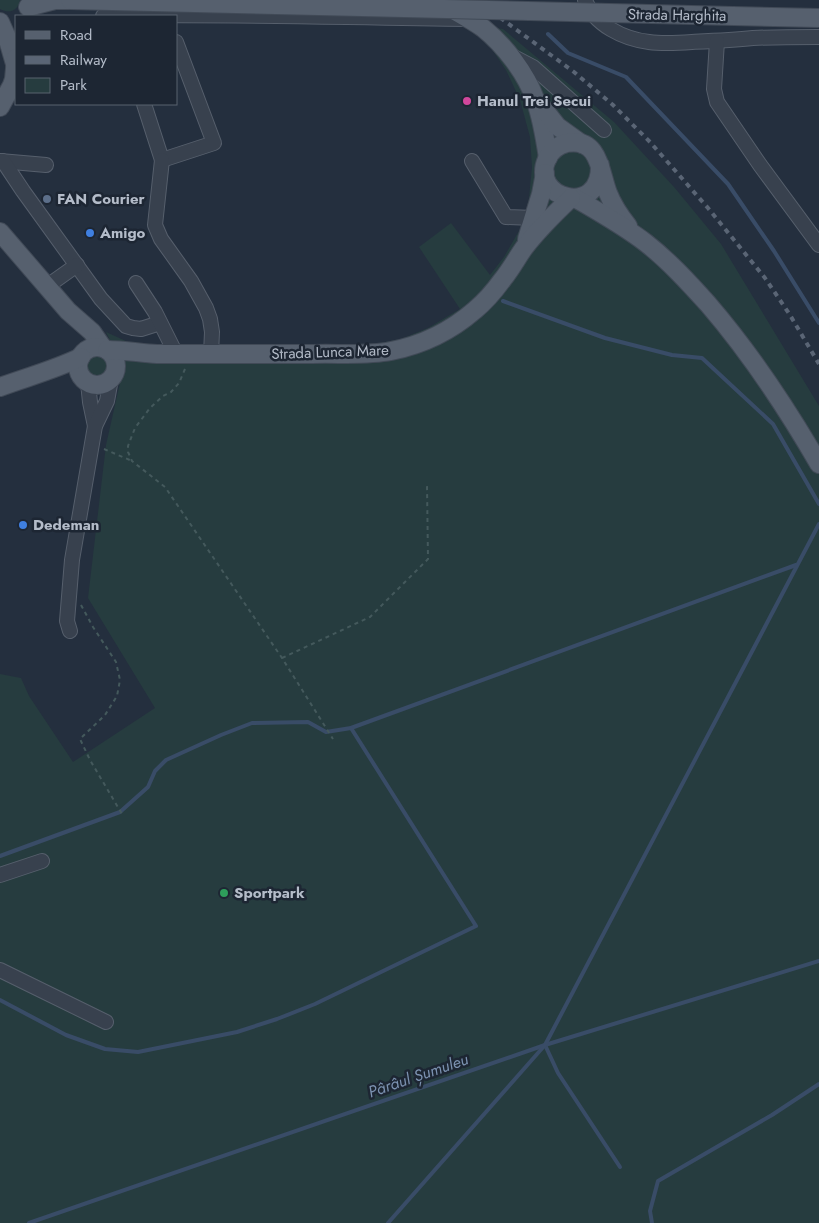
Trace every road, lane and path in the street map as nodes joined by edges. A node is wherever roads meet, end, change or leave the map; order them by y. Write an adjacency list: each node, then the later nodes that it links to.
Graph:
1 (55, 0): 2 (main road, Strada Harghita); 5 (main road, Strada Harghita)
2 (70, 0): 8 (main road, Strada Harghita, bridge)
3 (438, 0): 9 (main road)
4 (585, 0): 12 (street, Strada Harghita)
5 (23, 11)
6 (178, 16): 9 (street)
7 (15, 17): 10 (main road, Strada Harghita)
8 (819, 18)
9 (470, 19): 14 (main road)
10 (0, 21): 15 (main road)
11 (819, 38): 12 (street, Strada Harghita)
12 (717, 41): 32 (street)
13 (178, 47): 22 (street)
14 (509, 55): 17 (main road); 20 (street)
15 (15, 58)
16 (15, 70): 19 (main road)
17 (534, 97): 21 (main road); 26 (main road)
18 (144, 105): 22 (street)
19 (0, 107)
20 (604, 130)
21 (582, 144): 26 (main road); 27 (main road)
22 (162, 160): 42 (street)
23 (1, 161): 25 (street); 34 (street)
24 (472, 161): 29 (street)
25 (46, 165)
26 (546, 165): 28 (main road); 29 (main road, Strada Lunca Mare)
27 (600, 165): 28 (main road); 31 (main road)
28 (573, 198): 31 (main road); 33 (main road, Strada Lunca Mare)
29 (534, 218): 33 (main road, Strada Lunca Mare)
30 (0, 232): 36 (main road)
31 (633, 233): 51 (main road)
32 (819, 245)
33 (523, 249): 42 (main road, Strada Lunca Mare)
34 (77, 265): 36 (street); 38 (street)
35 (136, 283): 38 (street)
36 (46, 287): 37 (main road)
37 (68, 311): 39 (main road); 43 (main road)
38 (160, 323): 41 (street)
39 (105, 349): 40 (main road, Strada Lunca Mare); 43 (main road); 45 (main road)
40 (157, 354): 41 (main road, Strada Lunca Mare); 45 (main road, Strada Lunca Mare)
41 (182, 354): 42 (main road, Strada Lunca Mare); 50 (path)
42 (211, 354)
43 (82, 356): 44 (main road); 46 (main road)
44 (39, 375): 46 (main road); 47 (main road)
45 (113, 376): 46 (main road); 48 (street)
46 (85, 381): 48 (street)
47 (0, 386)
48 (95, 426): 49 (street)
49 (92, 444): 50 (path); 53 (street)
50 (132, 461): 55 (path)
51 (819, 464)
52 (427, 486): 55 (path)
53 (70, 585): 54 (street); 57 (path)
54 (70, 630)
55 (282, 658): 56 (path)
56 (332, 738)
57 (122, 813)
58 (42, 861): 59 (street)
59 (0, 875)
60 (0, 970): 61 (street)
61 (106, 1022)

